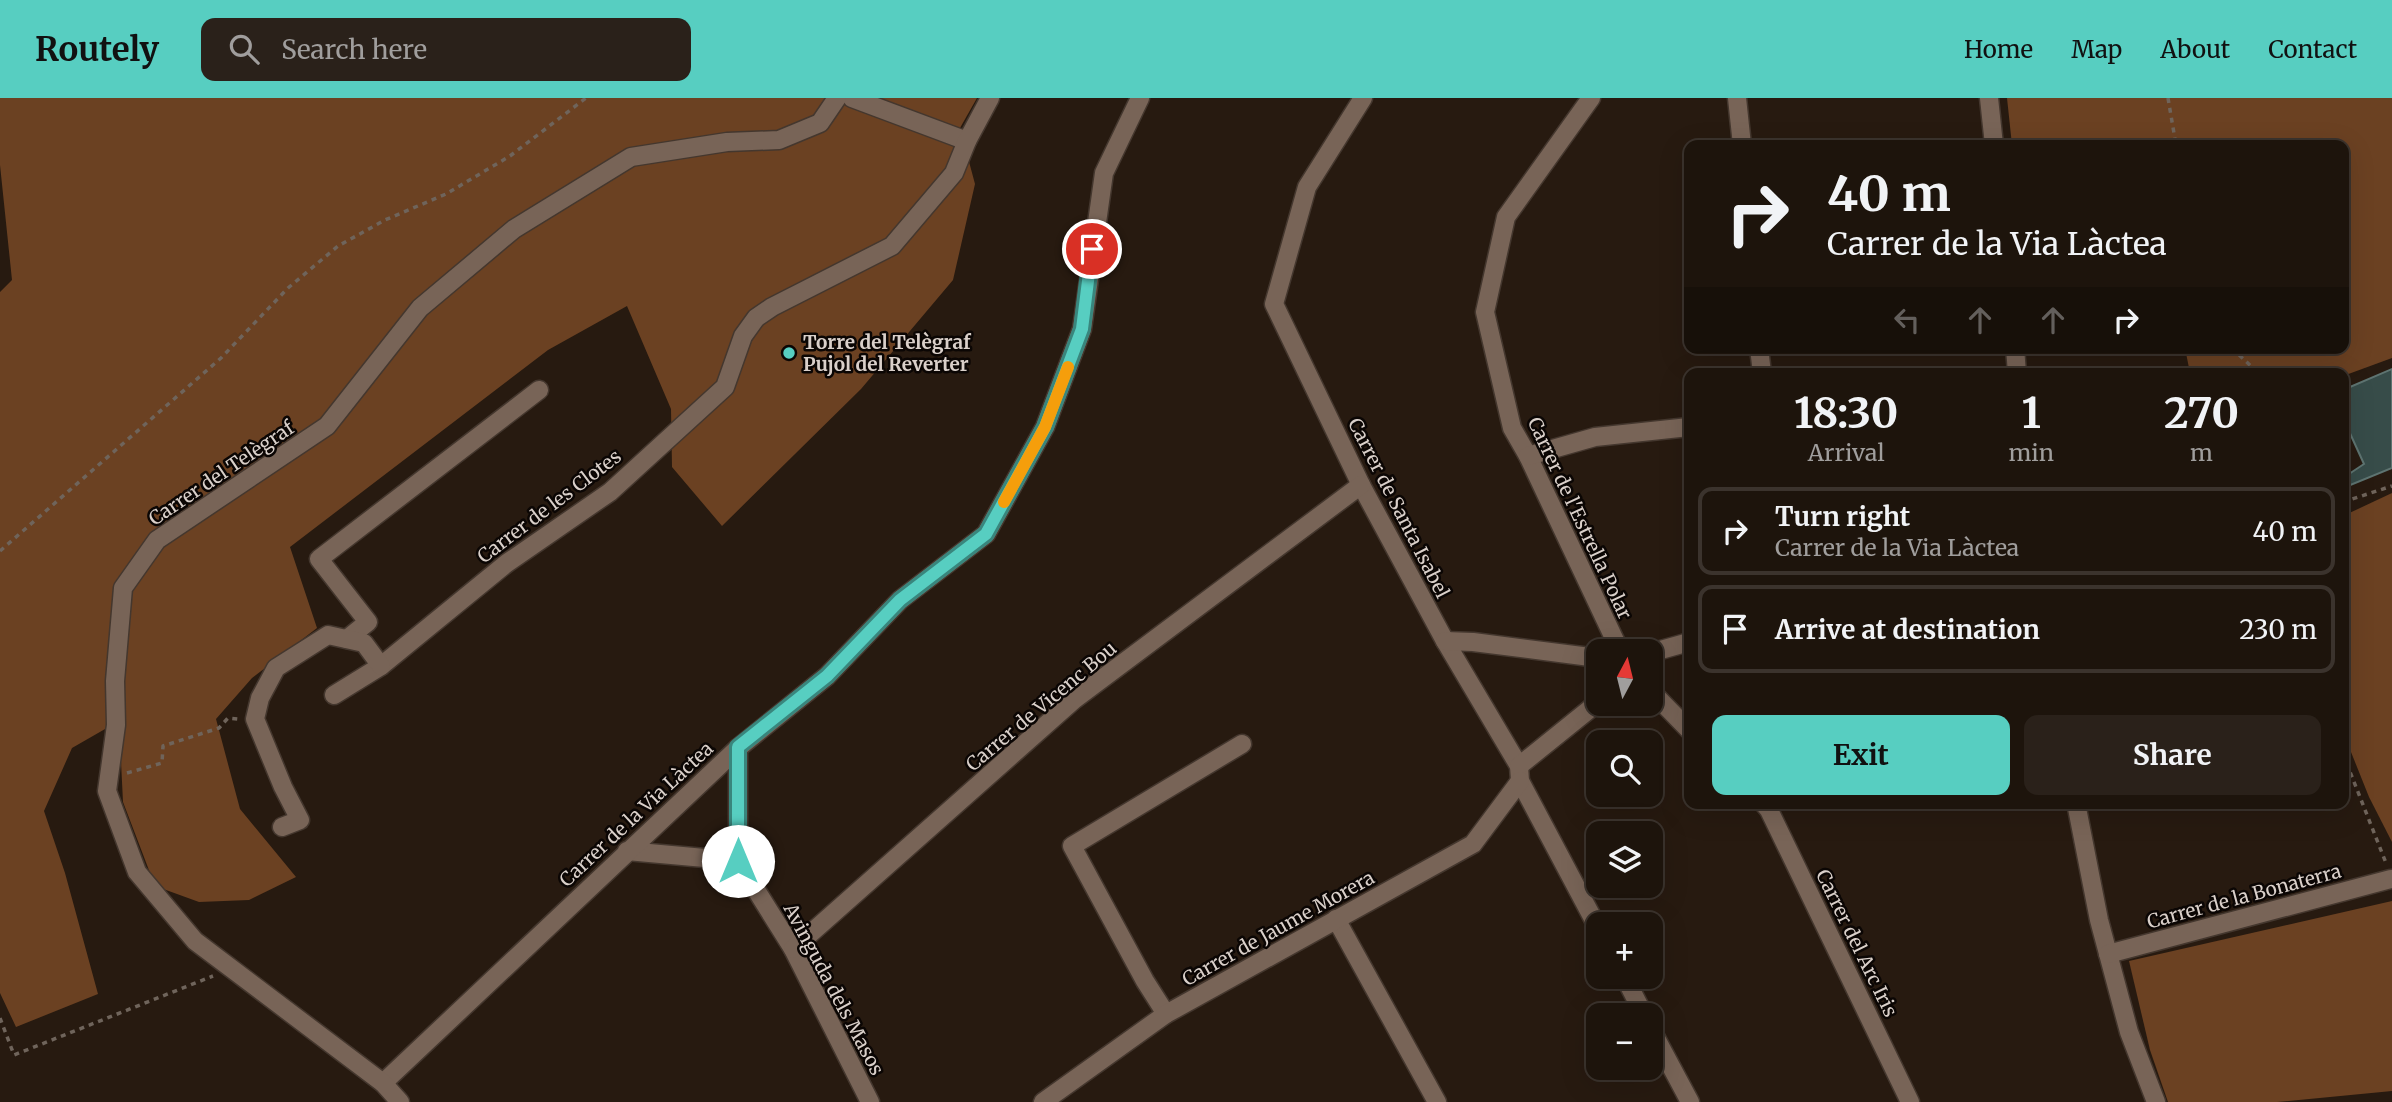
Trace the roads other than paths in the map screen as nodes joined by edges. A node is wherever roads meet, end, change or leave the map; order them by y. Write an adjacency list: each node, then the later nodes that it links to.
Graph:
1 (837, 98): 42 (street, Carrer del Telègraf)
2 (852, 98): 11 (street)
3 (990, 98): 11 (street, Carrer de les Clotes)
4 (1140, 98): 28 (street, Carrer de la Via Làctea)
5 (1363, 98): 15 (street, Carrer de Santa Isabel)
6 (1591, 98): 14 (street, Carrer de l'Estrella Polar)
7 (1737, 98): 9 (street)
8 (1989, 98): 10 (street)
9 (1741, 140)
10 (1993, 140)
11 (967, 141): 22 (street, Carrer de les Clotes)
12 (539, 390): 16 (street)
13 (1684, 428): 14 (street)
14 (1528, 456): 17 (street, Carrer de l'Estrella Polar)
15 (1362, 485): 18 (street, Carrer de Santa Isabel); 38 (street, Carrer de Vicenc Bou)
16 (347, 639): 22 (street); 32 (street)
17 (1614, 639)
18 (1445, 641): 21 (street); 29 (street, Carrer de Santa Isabel)
19 (1684, 643): 20 (street)
20 (1663, 649)
21 (1586, 656)
22 (381, 666): 23 (street, Carrer de les Clotes)
23 (334, 695)
24 (1663, 703): 26 (street)
25 (1586, 713): 29 (street, Carrer de Jaume Morera)
26 (1684, 725)
27 (1242, 744): 40 (street)
28 (738, 747): 33 (street, Carrer de la Via Làctea); 34 (street)
29 (1519, 773): 36 (street, Carrer de Santa Isabel); 37 (street, Carrer de Jaume Morera)
30 (1768, 809): 48 (street, Carrer del Arc Iris)
31 (2077, 809): 39 (street)
32 (282, 827)
33 (627, 851): 34 (street); 42 (street, Carrer de la Via Làctea)
34 (738, 861): 38 (street, Avinguda dels Masos)
35 (2391, 880): 39 (street, Carrer de la Bonaterra)
36 (1590, 912)
37 (1336, 919): 40 (street, Carrer de Jaume Morera); 46 (street)
38 (793, 949): 44 (street, Avinguda dels Masos)
39 (2108, 954): 49 (street)
40 (1166, 1014): 45 (street, Carrer de Jaume Morera)
41 (1663, 1051): 47 (street)
42 (383, 1083): 43 (street, Carrer del Telègraf)
43 (400, 1102)
44 (870, 1102)
45 (1043, 1102)
46 (1437, 1102)
47 (1690, 1102)
48 (1910, 1102)
49 (2156, 1102)

